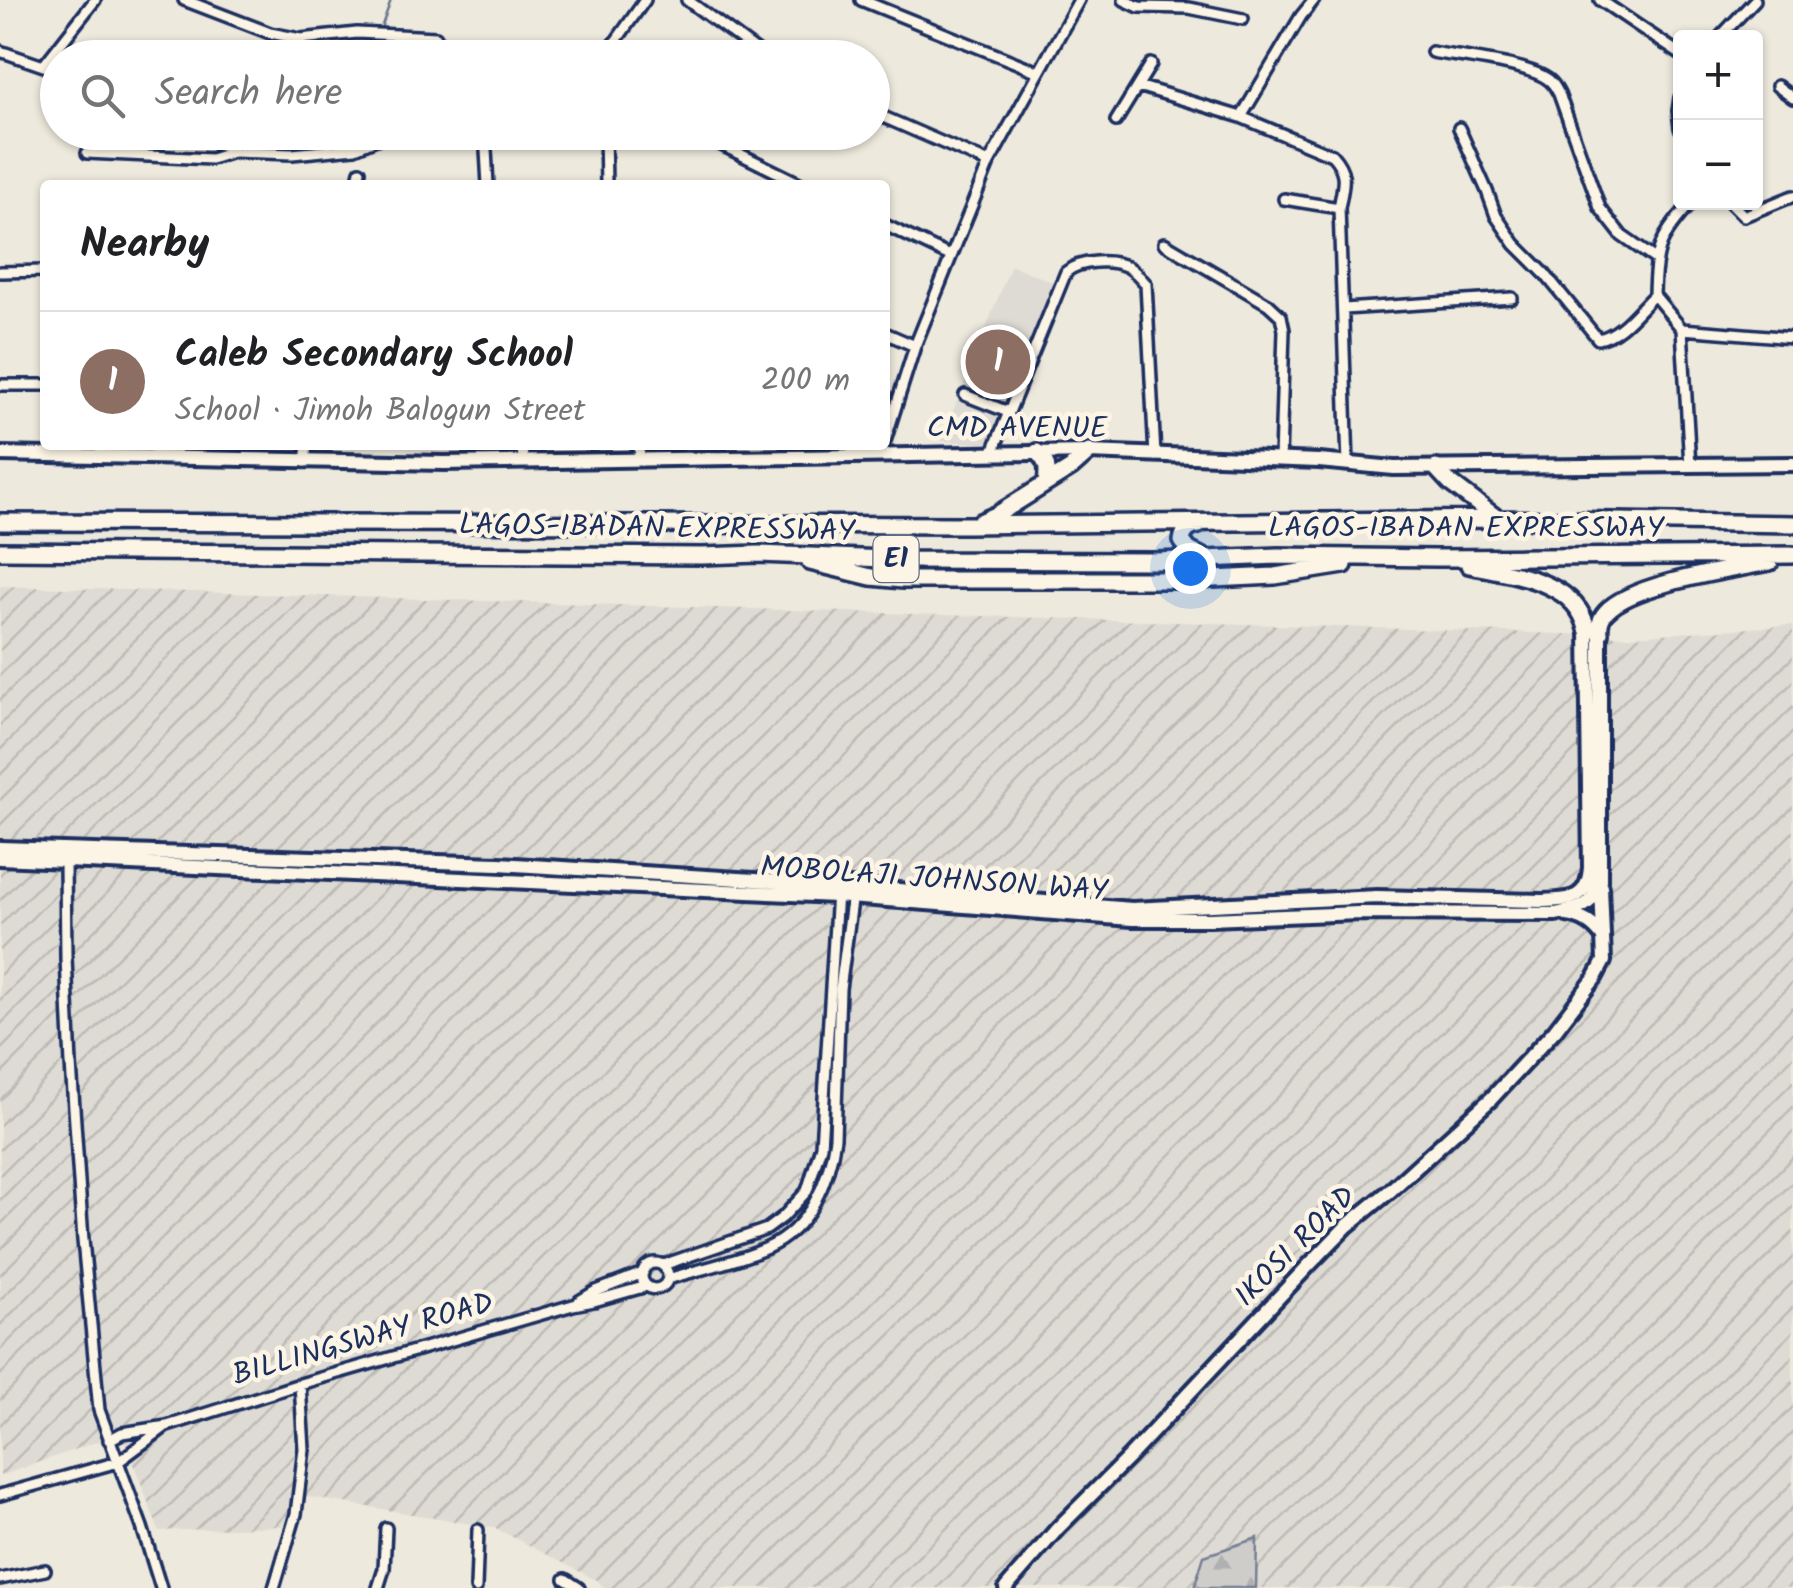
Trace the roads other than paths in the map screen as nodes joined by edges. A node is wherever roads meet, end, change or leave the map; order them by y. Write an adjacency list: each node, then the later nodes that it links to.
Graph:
1 (95, 0): 14 (street)
2 (184, 0): 13 (street)
3 (645, 0): 15 (street)
4 (687, 0): 16 (street)
5 (860, 0): 22 (street)
6 (1079, 0): 22 (street)
7 (1124, 0): 11 (street)
8 (1314, 0): 26 (street)
9 (1600, 0): 17 (street)
10 (1755, 0): 12 (street)
11 (1243, 19)
12 (1727, 30)
13 (436, 37)
14 (64, 40)
15 (617, 40)
16 (741, 40)
17 (1673, 49)
18 (0, 50): 20 (street)
19 (1432, 52): 51 (street)
20 (40, 64)
21 (1152, 64): 23 (street)
22 (1038, 72): 37 (street)
23 (1138, 86): 26 (street); 28 (street)
24 (1776, 86): 25 (street)
25 (1793, 98)
26 (1240, 117): 45 (street)
27 (890, 120): 37 (street)
28 (1116, 121)
29 (1459, 128): 54 (street)
30 (230, 150): 36 (street)
31 (342, 150): 36 (street)
32 (486, 150): 40 (street)
33 (605, 150): 41 (street)
34 (732, 150): 42 (street)
35 (87, 152): 36 (street)
36 (234, 152)
37 (989, 162): 50 (street)
38 (360, 172): 39 (street)
39 (358, 180)
40 (488, 180)
41 (606, 180)
42 (793, 180)
43 (1793, 196): 46 (street)
44 (1284, 200): 45 (street)
45 (1339, 208): 56 (street)
46 (1763, 208)
47 (1685, 210): 51 (street)
48 (890, 226): 50 (street)
49 (1164, 243): 76 (street)
50 (950, 256): 60 (street)
51 (1655, 259): 54 (street)
52 (40, 271): 53 (street)
53 (0, 272)
54 (1654, 296): 57 (street)
55 (1512, 298): 56 (street)
56 (1344, 309): 80 (street)
57 (1682, 328): 59 (street); 82 (street)
58 (890, 335): 60 (street)
59 (1793, 338)
60 (914, 346): 65 (street)
61 (0, 384): 62 (street)
62 (40, 385)
63 (965, 395): 64 (street)
64 (1008, 412): 74 (street); 75 (street)
65 (890, 424)
66 (890, 447): 74 (street, CMD AVENUE)
67 (306, 450): 78 (street)
68 (521, 450): 79 (street)
69 (639, 450): 77 (street)
70 (827, 450): 77 (street, CMD AVENUE)
71 (1037, 452): 72 (street, CMD AVENUE); 74 (street, CMD AVENUE); 84 (highway)
72 (1089, 452): 75 (street, CMD AVENUE); 84 (highway)
73 (0, 454): 78 (street, CMD AVENUE)
74 (992, 454)
75 (1156, 456): 76 (street, CMD AVENUE)
76 (1280, 459): 80 (street, CMD AVENUE)
77 (641, 460): 79 (street, CMD AVENUE)
78 (305, 462): 79 (street, CMD AVENUE)
79 (524, 462)
80 (1348, 464): 83 (street, CMD AVENUE)
81 (1793, 464): 82 (street, CMD AVENUE)
82 (1690, 466): 83 (street, CMD AVENUE)
83 (1436, 468): 85 (highway)
84 (1046, 483): 89 (highway)
85 (1498, 519): 87 (highway, LAGOS-IBADAN EXPRESSWAY / E1); 90 (highway, LAGOS-IBADAN EXPRESSWAY / E1)
86 (0, 522): 88 (highway, LAGOS-IBADAN EXPRESSWAY / E1)
87 (1218, 522): 89 (highway, LAGOS-IBADAN EXPRESSWAY / E1); 94 (highway)
88 (781, 524): 89 (highway, LAGOS-IBADAN EXPRESSWAY / E1); 92 (highway)
89 (966, 524)
90 (1793, 524)
91 (0, 551): 92 (highway, LAGOS-IBADAN EXPRESSWAY / E1)
92 (790, 555): 94 (highway, LAGOS-IBADAN EXPRESSWAY / E1); 95 (highway)
93 (1793, 556): 96 (highway, LAGOS-IBADAN EXPRESSWAY / E1); 97 (highway)
94 (1204, 558): 95 (highway, LAGOS-IBADAN EXPRESSWAY / E1)
95 (1364, 558): 96 (highway, LAGOS-IBADAN EXPRESSWAY / E1)
96 (1436, 558): 97 (highway)
97 (1593, 631): 101 (street); 101 (street)
98 (0, 848): 102 (street, MOBOLAJI JOHNSON WAY)
99 (0, 858): 100 (street, MOBOLAJI JOHNSON WAY)
100 (65, 862): 102 (street, MOBOLAJI JOHNSON WAY); 113 (street)
101 (1596, 887): 104 (street); 105 (street, IKOSI ROAD)
102 (837, 891): 103 (street, MOBOLAJI JOHNSON WAY); 106 (street)
103 (853, 892): 104 (street, MOBOLAJI JOHNSON WAY); 104 (street, MOBOLAJI JOHNSON WAY); 108 (street)
104 (1578, 909): 105 (street)
105 (1602, 936): 126 (street, IKOSI ROAD)
106 (663, 1266): 107 (street); 108 (street)
107 (643, 1273): 109 (street); 110 (street, BILLINGSWAY ROAD)
108 (668, 1279): 109 (street)
109 (647, 1286): 110 (street, BILLINGSWAY ROAD)
110 (573, 1304): 111 (street, BILLINGSWAY ROAD)
111 (300, 1384): 112 (street, BILLINGSWAY ROAD); 122 (street)
112 (167, 1426): 113 (street, BILLINGSWAY ROAD); 114 (street, BILLINGSWAY ROAD)
113 (109, 1440): 114 (street)
114 (118, 1462): 115 (street, BILLINGSWAY ROAD); 121 (street)
115 (0, 1495)
116 (386, 1528): 123 (street)
117 (478, 1530): 124 (street)
118 (45, 1570): 119 (street)
119 (0, 1579)
120 (565, 1579): 125 (street)
121 (160, 1588)
122 (274, 1588)
123 (378, 1588)
124 (476, 1588)
125 (579, 1588)
126 (1006, 1588)

